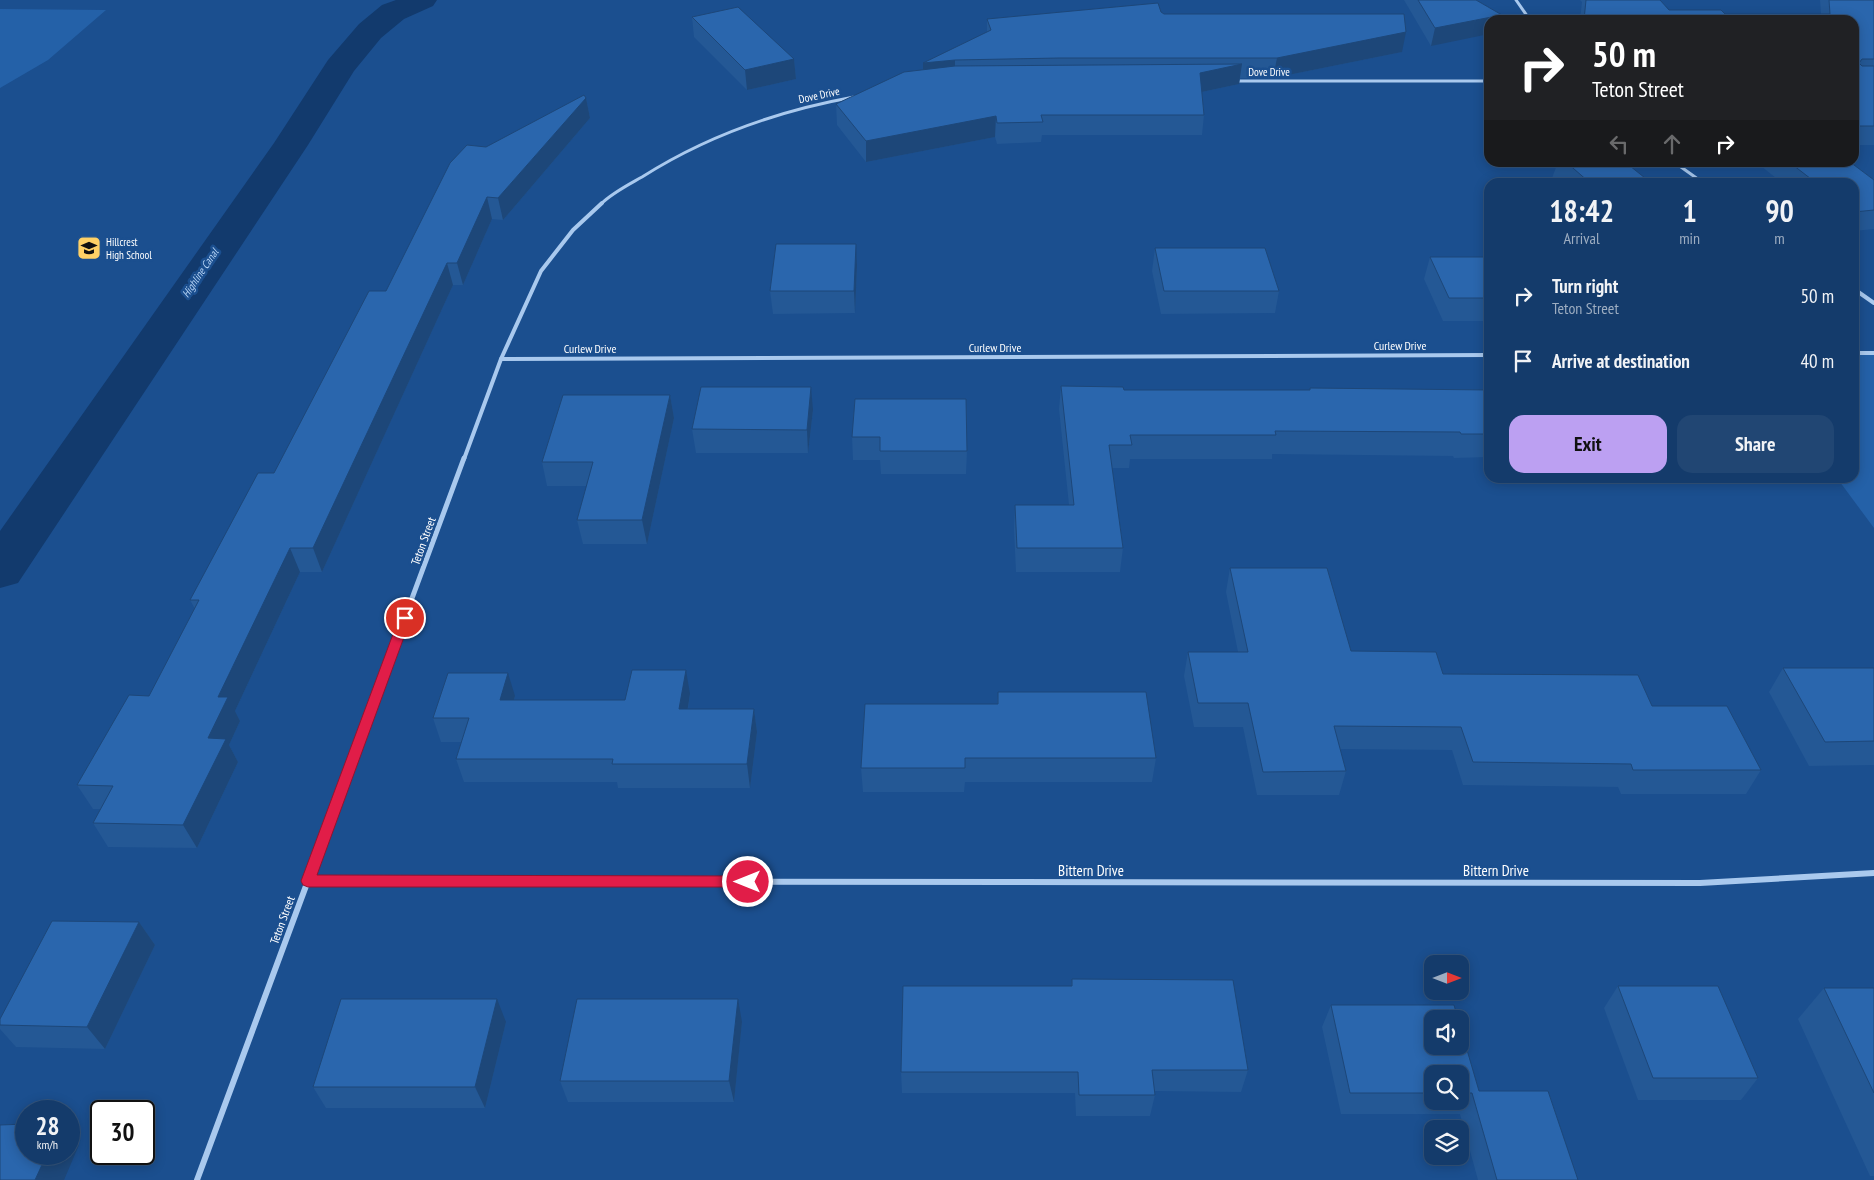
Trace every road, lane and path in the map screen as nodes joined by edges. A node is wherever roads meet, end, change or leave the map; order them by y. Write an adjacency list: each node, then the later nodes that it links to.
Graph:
1 (1516, 0): 2 (street)
2 (1526, 15)
3 (1224, 81): 4 (street, Dove Drive)
4 (1484, 81)
5 (862, 96): 13 (street, Dove Drive)
6 (1681, 167): 7 (street)
7 (1696, 178)
8 (1859, 292): 9 (street)
9 (1874, 303)
10 (1859, 353): 11 (street)
11 (1874, 353)
12 (1484, 355): 13 (street, Curlew Drive)
13 (501, 358): 15 (street, Teton Street)
14 (1874, 873): 15 (street, Bittern Drive)
15 (308, 881): 16 (street, Teton Street)
16 (197, 1180)

